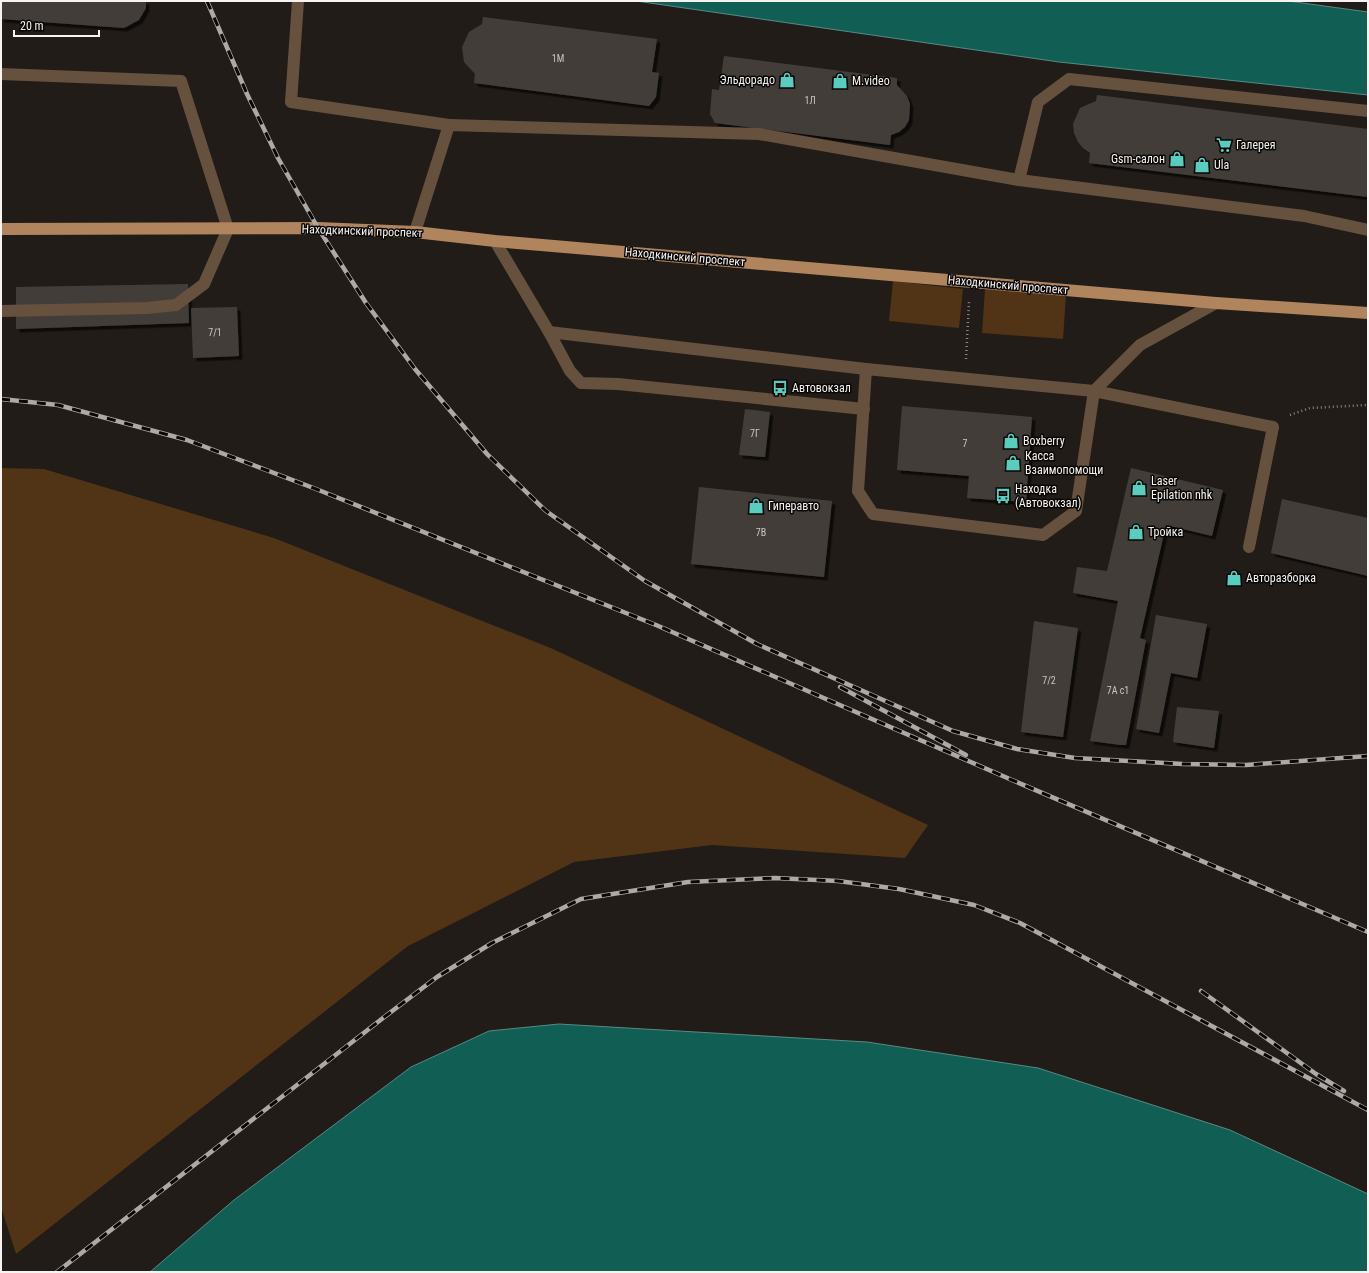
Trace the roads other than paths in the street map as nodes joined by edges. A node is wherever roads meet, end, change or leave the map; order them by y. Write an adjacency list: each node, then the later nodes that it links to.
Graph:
1 (298, 1): 4 (lane)
2 (1, 74): 7 (lane)
3 (1368, 110): 5 (lane)
4 (449, 125): 5 (lane); 9 (lane)
5 (1019, 180): 8 (lane)
6 (1, 229): 7 (main road, Находкинский проспект)
7 (228, 229): 9 (main road, Находкинский проспект); 12 (lane)
8 (1368, 230)
9 (415, 232): 10 (main road, Находкинский проспект)
10 (495, 241): 11 (main road, Находкинский проспект); 14 (lane)
11 (1216, 303): 13 (main road, Находкинский проспект); 16 (lane)
12 (1, 311)
13 (1368, 313)
14 (549, 332): 15 (lane); 17 (lane)
15 (866, 369): 16 (lane); 17 (lane)
16 (1094, 391): 17 (lane); 18 (lane)
17 (864, 409)
18 (1249, 546)

